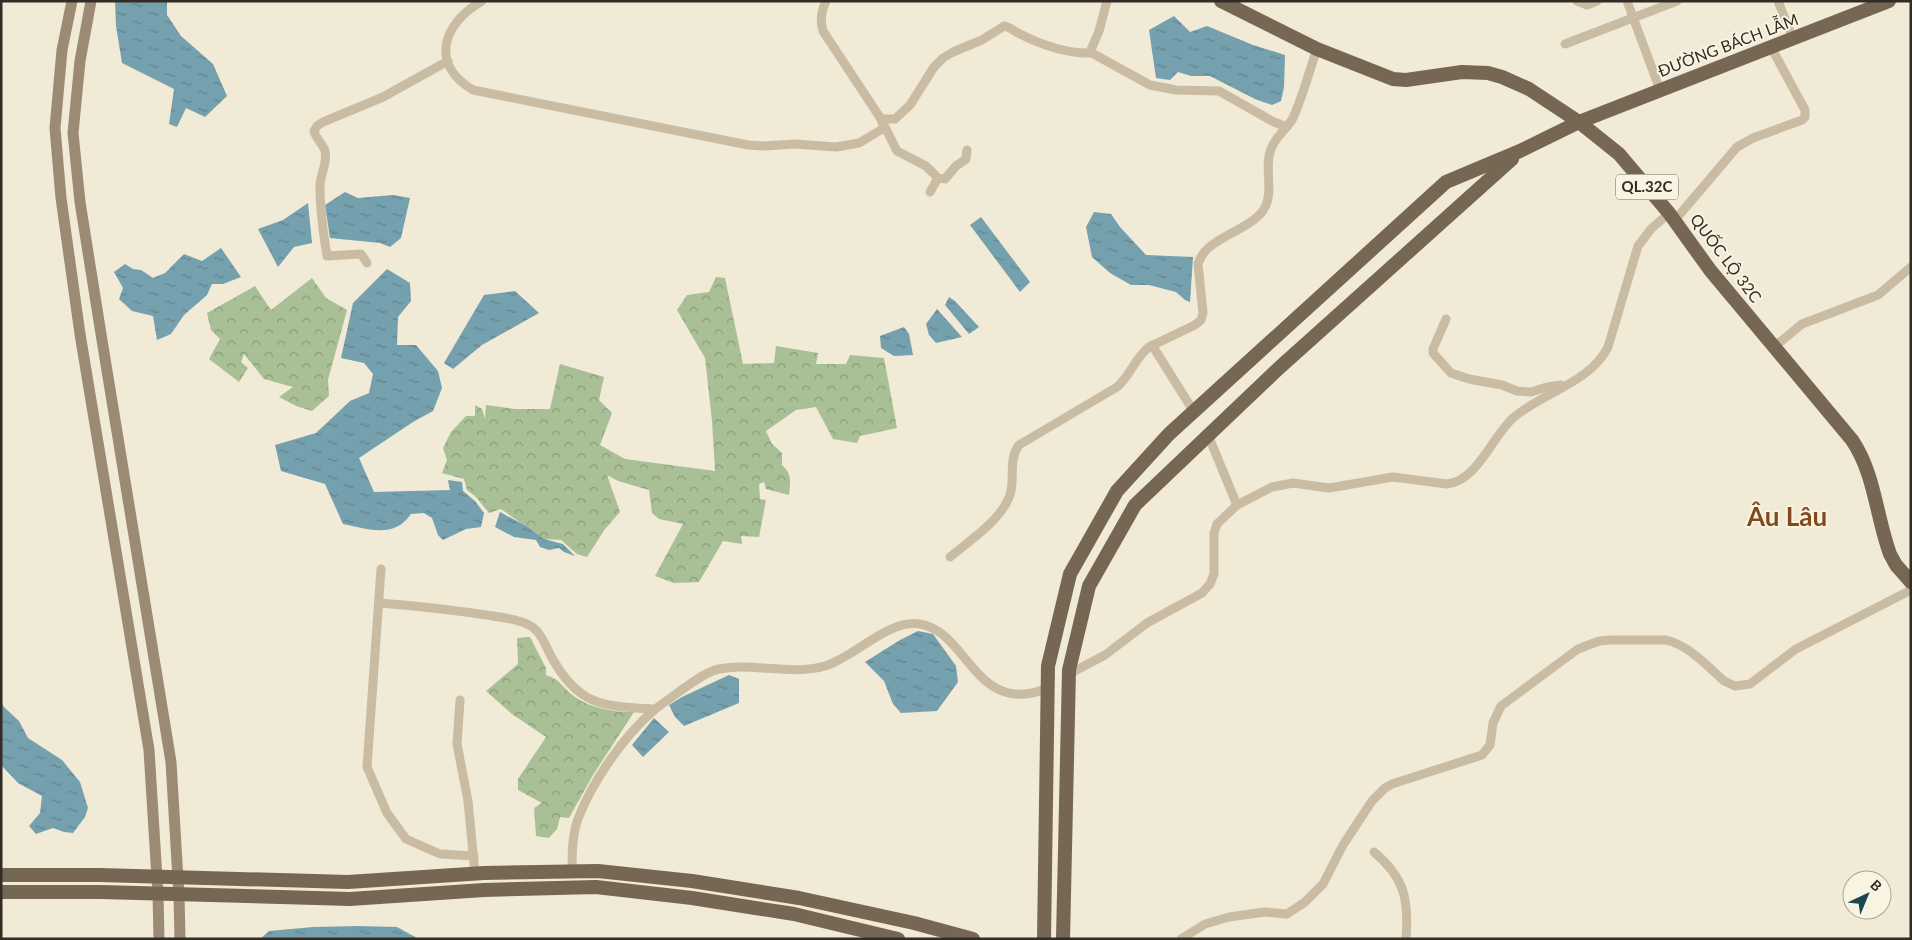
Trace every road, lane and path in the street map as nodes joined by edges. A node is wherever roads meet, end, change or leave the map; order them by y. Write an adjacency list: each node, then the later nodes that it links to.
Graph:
1 (72, 1): 32 (main road)
2 (90, 1): 33 (main road)
3 (482, 1): 19 (street)
4 (826, 1): 21 (street)
5 (1107, 1): 18 (street)
6 (1221, 1): 17 (main road, QUỐC LỘ 32C / QL.32C)
7 (1576, 1): 8 (street)
8 (1597, 1)
9 (1626, 1): 13 (street)
10 (1677, 1): 13 (street)
11 (1778, 1): 14 (street)
12 (1889, 1): 14 (main road, ĐƯỜNG BÁCH LẪM)
13 (1633, 18): 15 (street); 20 (street)
14 (1794, 38): 16 (main road, ĐƯỜNG BÁCH LẪM)
15 (1565, 44)
16 (1771, 47): 20 (main road, ĐƯỜNG BÁCH LẪM); 28 (street)
17 (1317, 49): 22 (main road, QUỐC LỘ 32C / QL.32C); 23 (street)
18 (1090, 52): 21 (street); 23 (street)
19 (448, 61): 21 (street); 29 (street)
20 (1660, 90): 22 (main road, ĐƯỜNG BÁCH LẪM)
21 (881, 119): 26 (street)
22 (1580, 122): 25 (main road, ĐƯỜNG BÁCH LẪM); 28 (main road, QUỐC LỘ 32C / QL.32C)
23 (1287, 127): 34 (street)
24 (967, 150): 26 (street)
25 (1520, 152): 37 (main road); 38 (main road)
26 (938, 178): 27 (street)
27 (930, 192)
28 (1672, 217): 35 (main road, QUỐC LỘ 32C / QL.32C); 36 (street)
29 (367, 263)
30 (1911, 267): 35 (street)
31 (1446, 319): 36 (street)
32 (80, 334): 33 (main road); 54 (main road)
33 (101, 334): 55 (main road)
34 (1152, 345): 37 (street); 40 (street)
35 (1774, 347): 42 (main road, QUỐC LỘ 32C / QL.32C)
36 (1566, 384): 39 (street)
37 (1194, 412): 46 (main road)
38 (1208, 435): 39 (street); 45 (main road)
39 (1237, 505): 45 (street)
40 (950, 557)
41 (381, 569): 44 (street)
42 (1911, 582)
43 (1911, 590): 65 (street)
44 (380, 602): 48 (street); 50 (street)
45 (1069, 674): 64 (main road)
46 (1048, 688): 48 (street); 63 (main road)
47 (460, 700): 50 (street)
48 (654, 709): 51 (street)
49 (1374, 852): 66 (street)
50 (474, 856): 52 (street)
51 (572, 872): 52 (main road); 62 (main road)
52 (475, 874): 55 (main road)
53 (1, 875): 54 (main road)
54 (157, 877): 55 (main road); 57 (main road)
55 (178, 878): 58 (main road)
56 (1, 892): 57 (main road)
57 (158, 894): 58 (main road); 59 (main road)
58 (179, 895): 60 (main road); 61 (main road)
59 (159, 939)
60 (180, 939)
61 (898, 939)
62 (973, 939)
63 (1044, 939)
64 (1063, 939)
65 (1181, 939)
66 (1406, 939)

